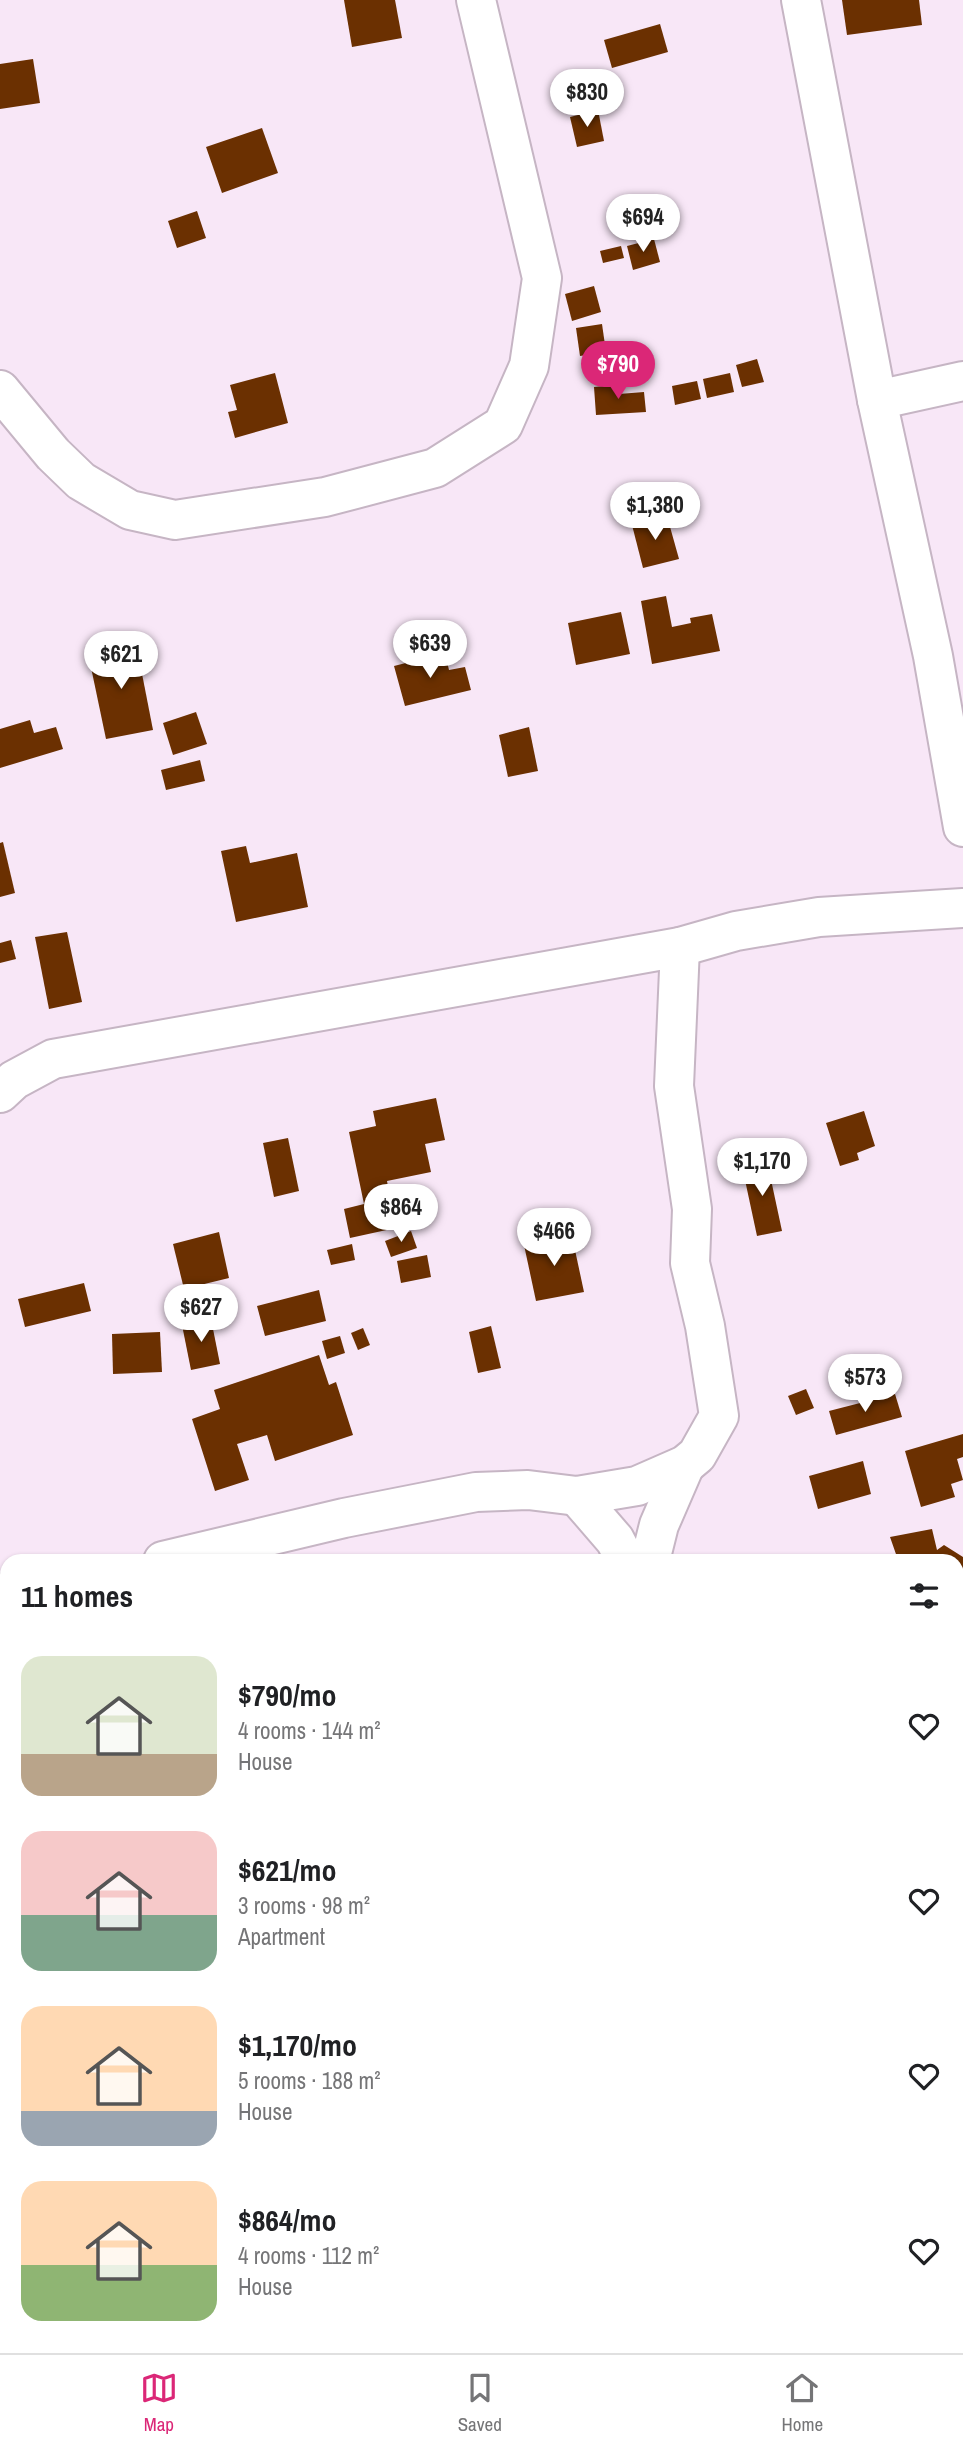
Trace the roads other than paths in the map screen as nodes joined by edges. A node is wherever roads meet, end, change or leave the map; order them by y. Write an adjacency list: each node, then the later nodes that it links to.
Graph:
1 (476, 0): 4 (street)
2 (802, 0): 5 (street)
3 (963, 380): 5 (street)
4 (0, 390)
5 (877, 400): 6 (street)
6 (963, 827)
7 (963, 908): 8 (street)
8 (680, 947): 9 (street); 10 (street)
9 (0, 1093)
10 (685, 1465): 11 (street); 14 (street)
11 (577, 1496): 12 (street); 13 (street)
12 (192, 1554)
13 (622, 1554)
14 (652, 1554)

